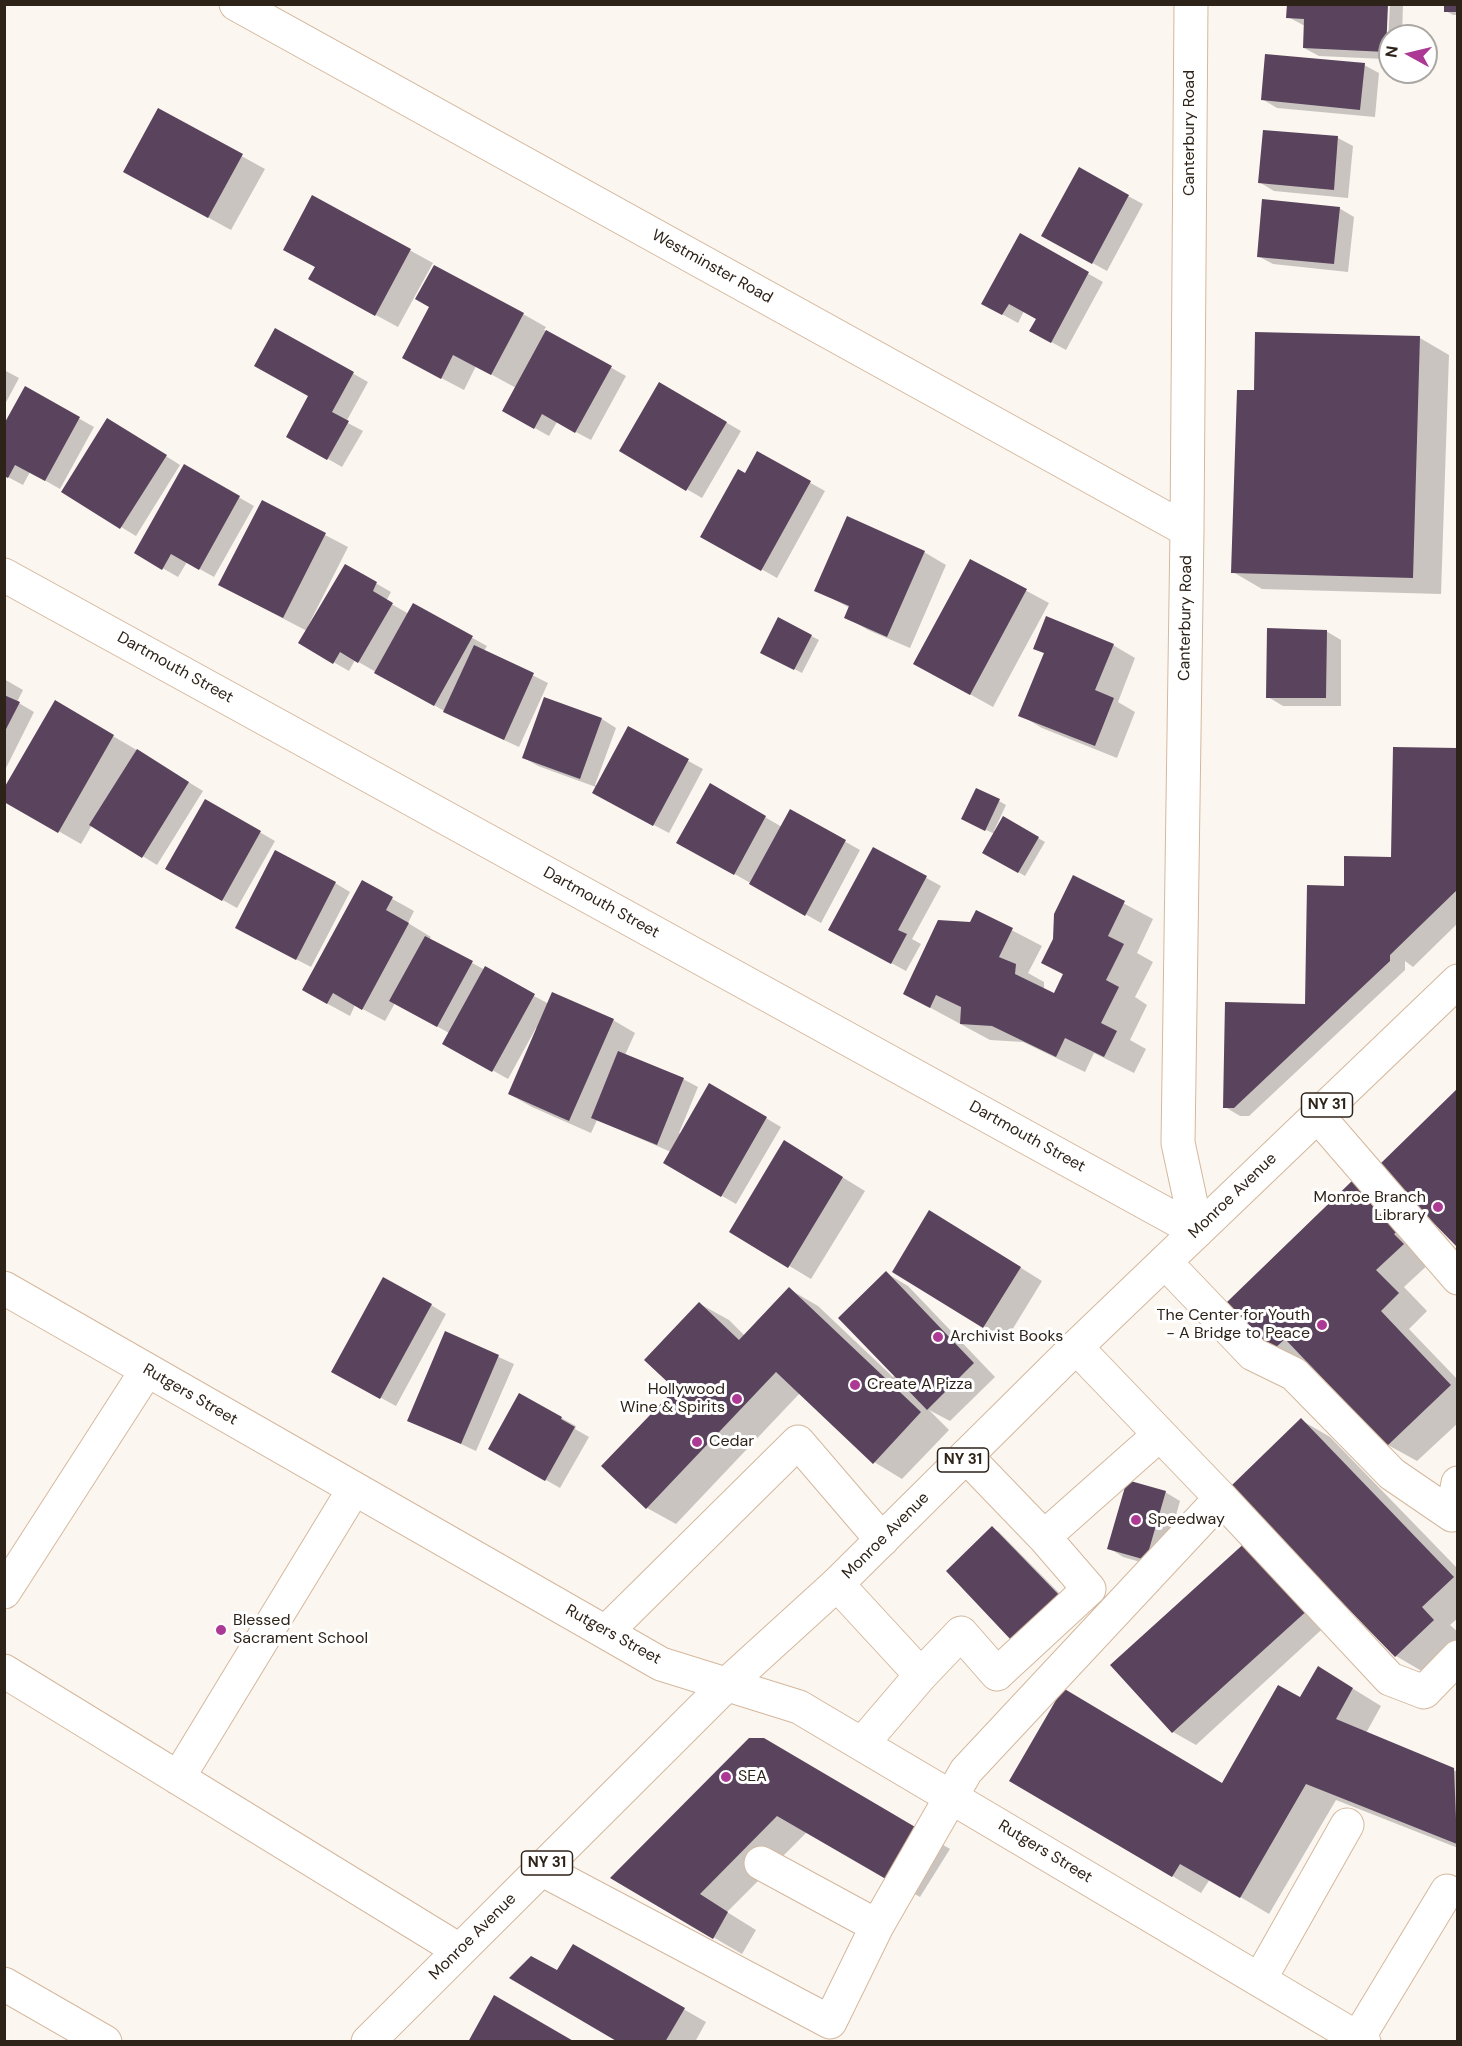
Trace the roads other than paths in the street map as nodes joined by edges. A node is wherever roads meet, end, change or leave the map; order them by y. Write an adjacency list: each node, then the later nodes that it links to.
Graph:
1 (236, 4): 3 (street, Westminster Road)
2 (1191, 4): 3 (street, Canterbury Road)
3 (1187, 530): 7 (street, Canterbury Road)
4 (4, 575): 7 (street, Dartmouth Street)
5 (1458, 981): 6 (street, Monroe Avenue / NY 31)
6 (1317, 1115): 7 (street, Monroe Avenue / NY 31); 9 (street)
7 (1197, 1231): 8 (street, Monroe Avenue / NY 31)
8 (1165, 1262): 11 (street, Monroe Avenue / NY 31); 17 (street)
9 (1458, 1278)
10 (4, 1288): 12 (street, Rutgers Street)
11 (1076, 1347): 13 (street); 14 (street, Monroe Avenue / NY 31)
12 (147, 1370): 15 (street, Rutgers Street); 21 (street)
13 (1159, 1435): 16 (street); 18 (street)
14 (966, 1456): 18 (street); 19 (street, Monroe Avenue / NY 31)
15 (354, 1489): 22 (street, Rutgers Street); 28 (street)
16 (1221, 1498): 23 (street); 29 (street)
17 (1456, 1509)
18 (1044, 1537): 25 (street)
19 (882, 1540): 20 (street, Monroe Avenue / NY 31); 22 (street)
20 (837, 1584): 25 (street); 26 (street, Monroe Avenue / NY 31)
21 (4, 1592)
22 (606, 1632): 26 (street, Rutgers Street)
23 (1458, 1657)
24 (4, 1671): 28 (street)
25 (921, 1675): 27 (street)
26 (726, 1685): 27 (street, Rutgers Street); 32 (street, Monroe Avenue / NY 31)
27 (862, 1744): 29 (street, Rutgers Street)
28 (178, 1778): 35 (street)
29 (950, 1796): 34 (street); 36 (street, Rutgers Street)
30 (1347, 1825): 36 (street)
31 (761, 1863): 34 (street)
32 (541, 1869): 34 (street); 35 (street, Monroe Avenue / NY 31)
33 (1447, 1891): 39 (street)
34 (877, 1926)
35 (459, 1950): 41 (street, Monroe Avenue / NY 31)
36 (1260, 1979): 39 (street, Rutgers Street)
37 (6, 1988): 38 (street)
38 (68, 2032): 40 (street)
39 (1361, 2040)
40 (105, 2042)
41 (368, 2042)

